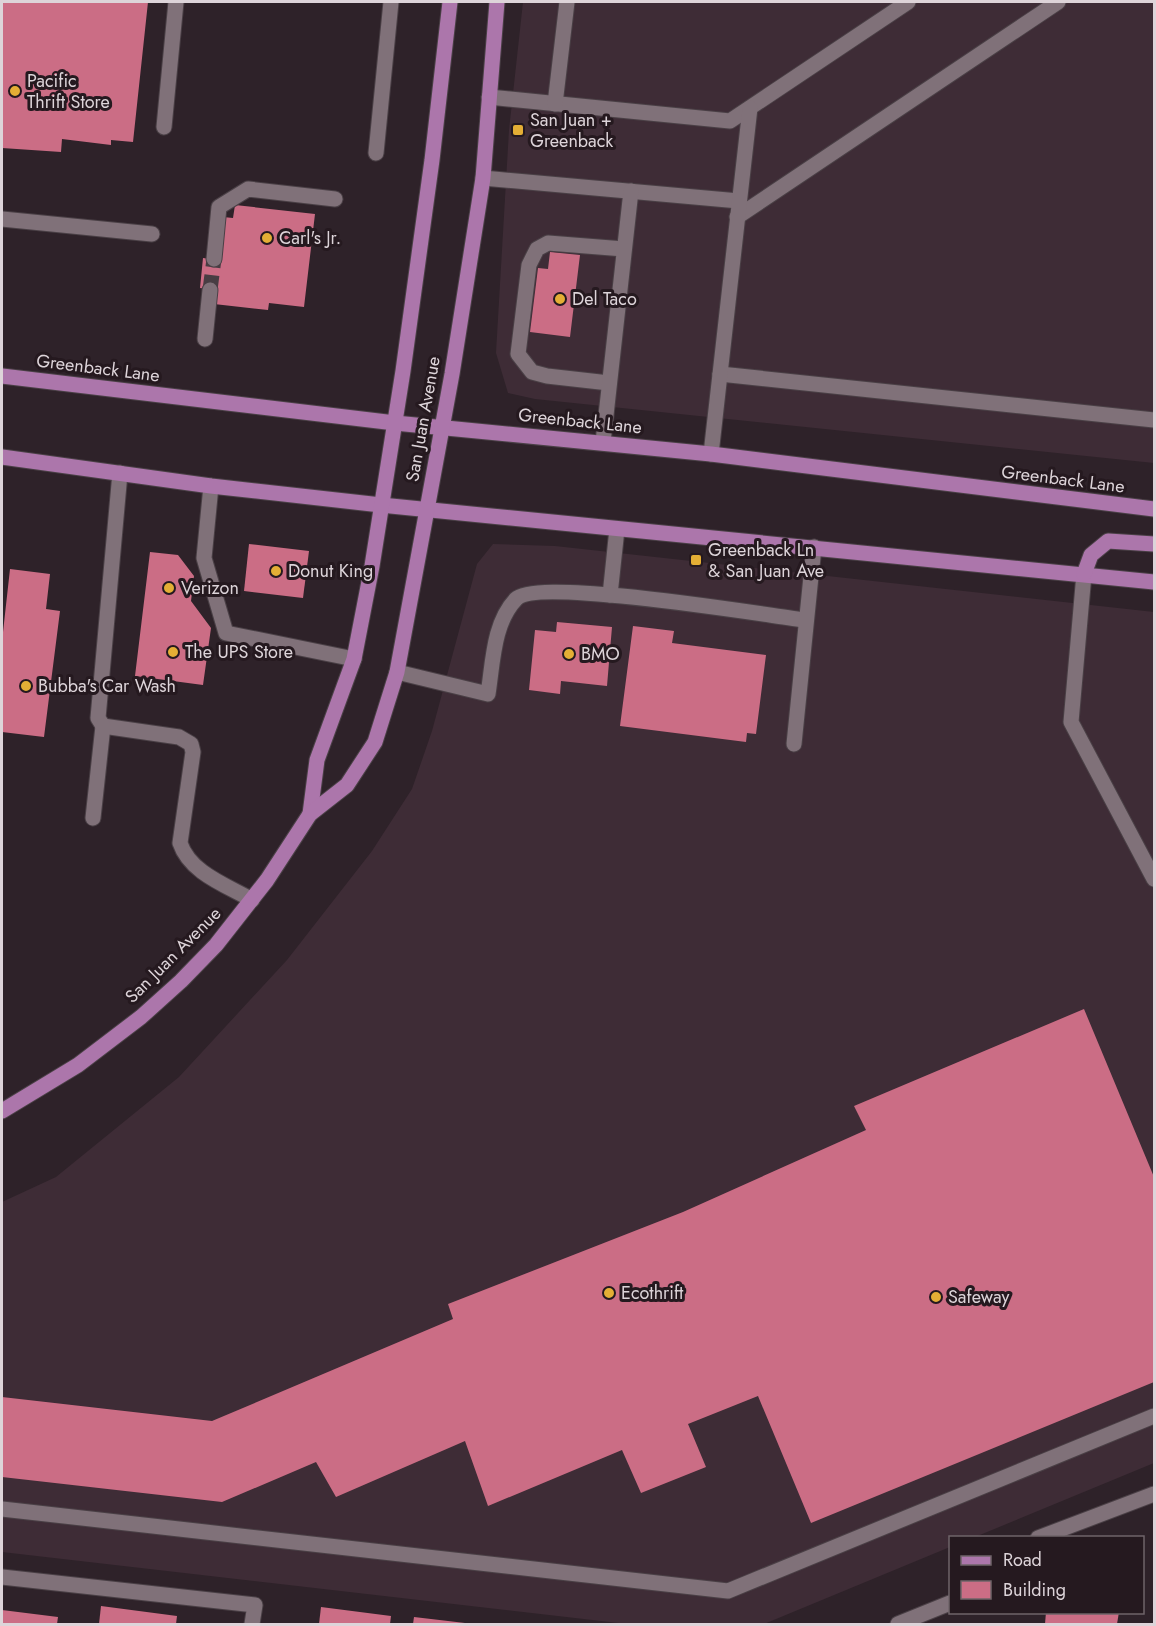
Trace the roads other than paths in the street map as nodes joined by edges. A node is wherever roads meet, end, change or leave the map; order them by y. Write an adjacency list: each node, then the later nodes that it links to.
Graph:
1 (176, 2): 11 (lane)
2 (391, 2): 12 (lane)
3 (450, 2): 28 (main road, San Juan Avenue)
4 (497, 2): 8 (main road, San Juan Avenue)
5 (567, 2): 9 (lane)
6 (908, 2): 10 (lane)
7 (1058, 2): 17 (lane)
8 (489, 97): 9 (lane); 13 (main road, San Juan Avenue)
9 (555, 104): 10 (lane)
10 (750, 108): 16 (lane)
11 (164, 127)
12 (376, 153)
13 (483, 177): 14 (lane); 29 (main road, San Juan Avenue)
14 (631, 191): 16 (lane); 20 (lane)
15 (335, 200): 21 (lane)
16 (740, 201): 17 (lane)
17 (738, 217): 24 (lane)
18 (2, 219): 19 (lane)
19 (152, 234)
20 (624, 249): 26 (lane); 26 (lane)
21 (214, 259)
22 (210, 290): 23 (lane)
23 (205, 339)
24 (720, 374): 27 (lane); 31 (lane)
25 (2, 376): 28 (main road, Greenback Lane)
26 (609, 383): 30 (lane)
27 (1155, 420)
28 (395, 423): 29 (main road, Greenback Lane); 35 (main road, San Juan Avenue)
29 (442, 428): 30 (main road, Greenback Lane); 36 (main road, San Juan Avenue)
30 (603, 442): 31 (main road, Greenback Lane)
31 (711, 454): 37 (main road, Greenback Lane)
32 (2, 457): 33 (main road)
33 (120, 474): 34 (main road); 47 (lane)
34 (212, 486): 35 (main road); 45 (lane)
35 (381, 505): 36 (main road); 45 (main road, San Juan Avenue)
36 (427, 509): 38 (main road); 46 (main road, San Juan Avenue)
37 (1155, 509)
38 (617, 529): 40 (main road); 43 (lane)
39 (1155, 544): 41 (main road)
40 (814, 547): 41 (main road); 44 (lane)
41 (1084, 574): 42 (main road); 51 (lane)
42 (1155, 582)
43 (610, 594): 44 (lane); 46 (lane)
44 (805, 620): 48 (lane)
45 (354, 659): 49 (main road, San Juan Avenue)
46 (397, 672): 49 (main road, San Juan Avenue)
47 (102, 726): 50 (lane); 52 (lane)
48 (794, 744)
49 (310, 814): 52 (main road, San Juan Avenue)
50 (93, 818)
51 (1155, 879)
52 (252, 900): 53 (main road, San Juan Avenue)
53 (2, 1111)
54 (1155, 1416): 56 (lane)
55 (1155, 1494): 57 (lane)
56 (2, 1509)
57 (1043, 1536)
58 (2, 1577): 60 (lane)
59 (949, 1604): 61 (lane)
60 (252, 1624)
61 (898, 1624)

